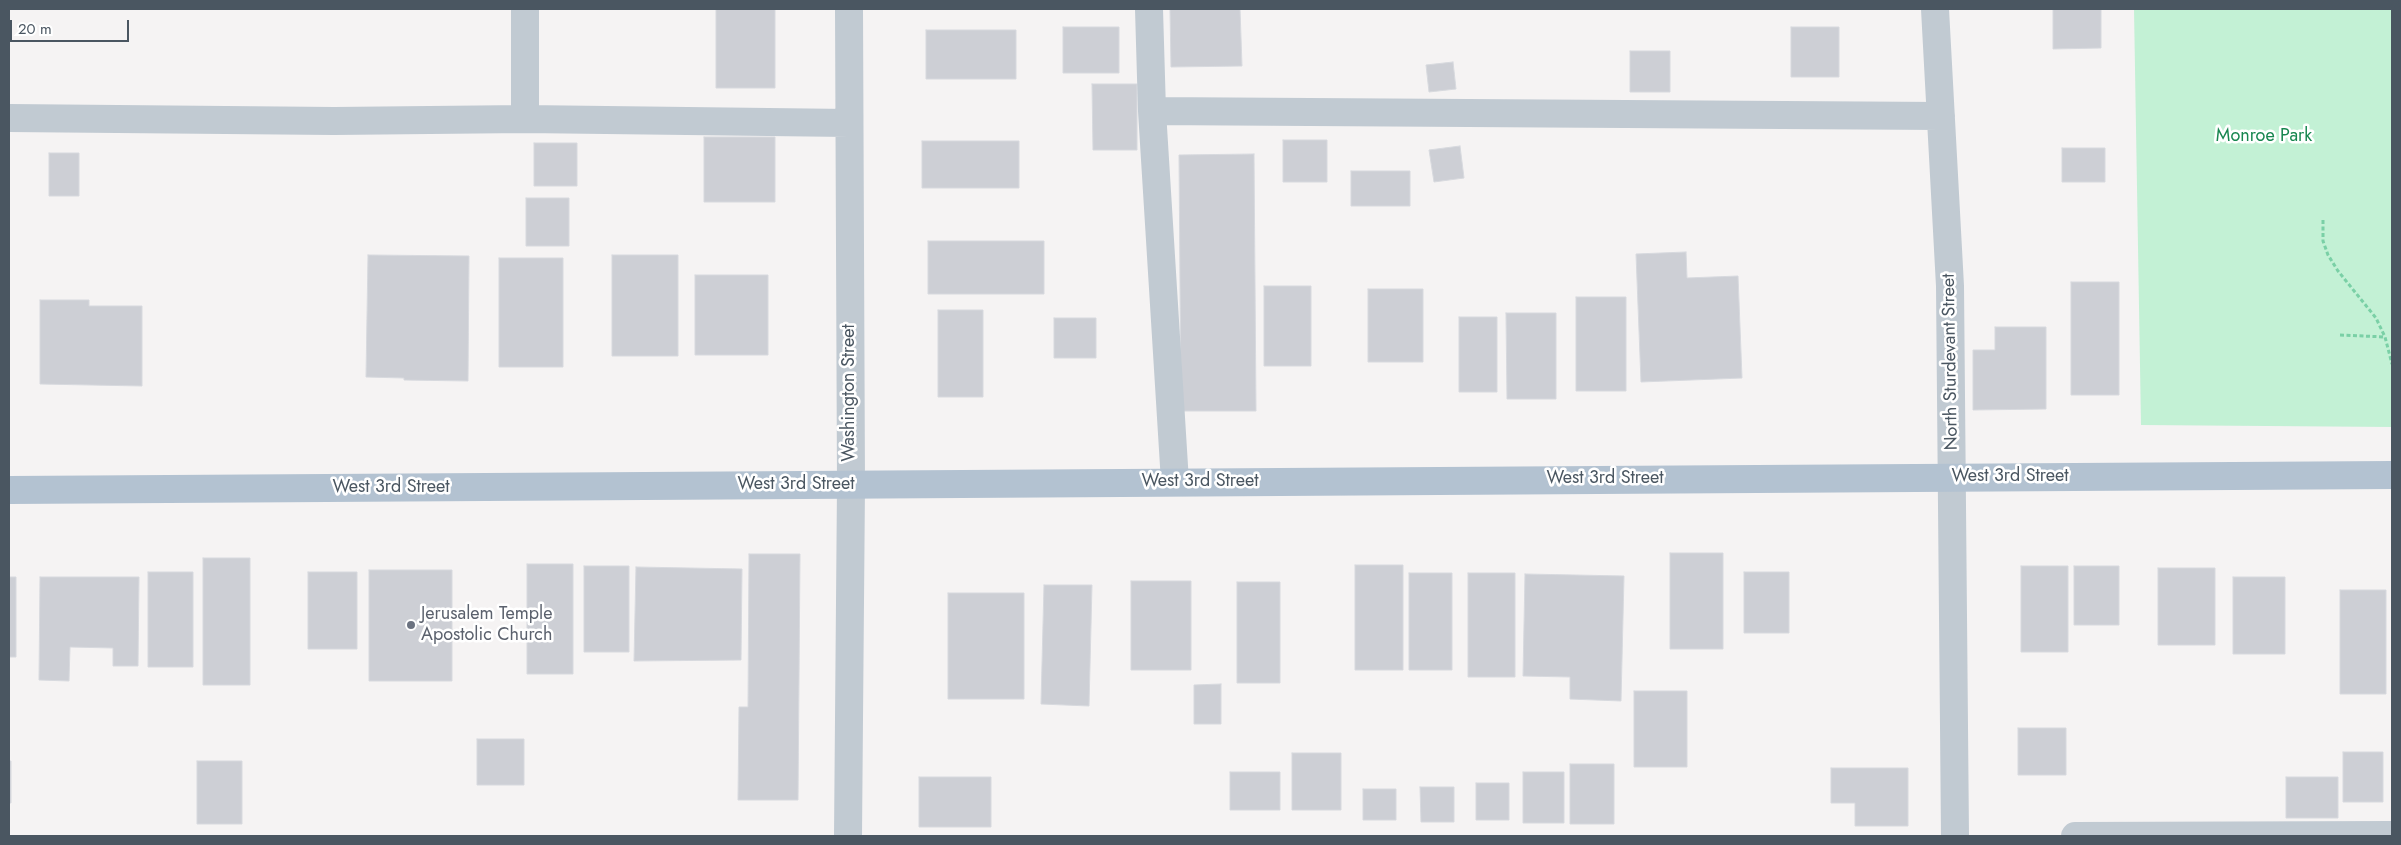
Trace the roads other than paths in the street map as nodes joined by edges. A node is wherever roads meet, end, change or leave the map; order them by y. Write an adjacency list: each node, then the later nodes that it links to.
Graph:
1 (525, 9): 8 (street)
2 (849, 9): 9 (street, Washington Street)
3 (1149, 9): 5 (street)
4 (1935, 9): 6 (street, North Sturdevant Street)
5 (1152, 111): 6 (street); 12 (street)
6 (1941, 116): 11 (street, North Sturdevant Street)
7 (9, 118): 8 (street)
8 (525, 119): 9 (street)
9 (849, 123): 13 (street, Washington Street)
10 (2392, 475): 11 (main road, West 3rd Street)
11 (1953, 478): 12 (main road, West 3rd Street); 17 (street, North Sturdevant Street)
12 (1176, 482): 13 (main road, West 3rd Street)
13 (851, 485): 14 (main road, West 3rd Street); 16 (street, Washington Street)
14 (9, 490)
15 (2392, 835): 18 (street)
16 (848, 836)
17 (1955, 836)
18 (2076, 836)

